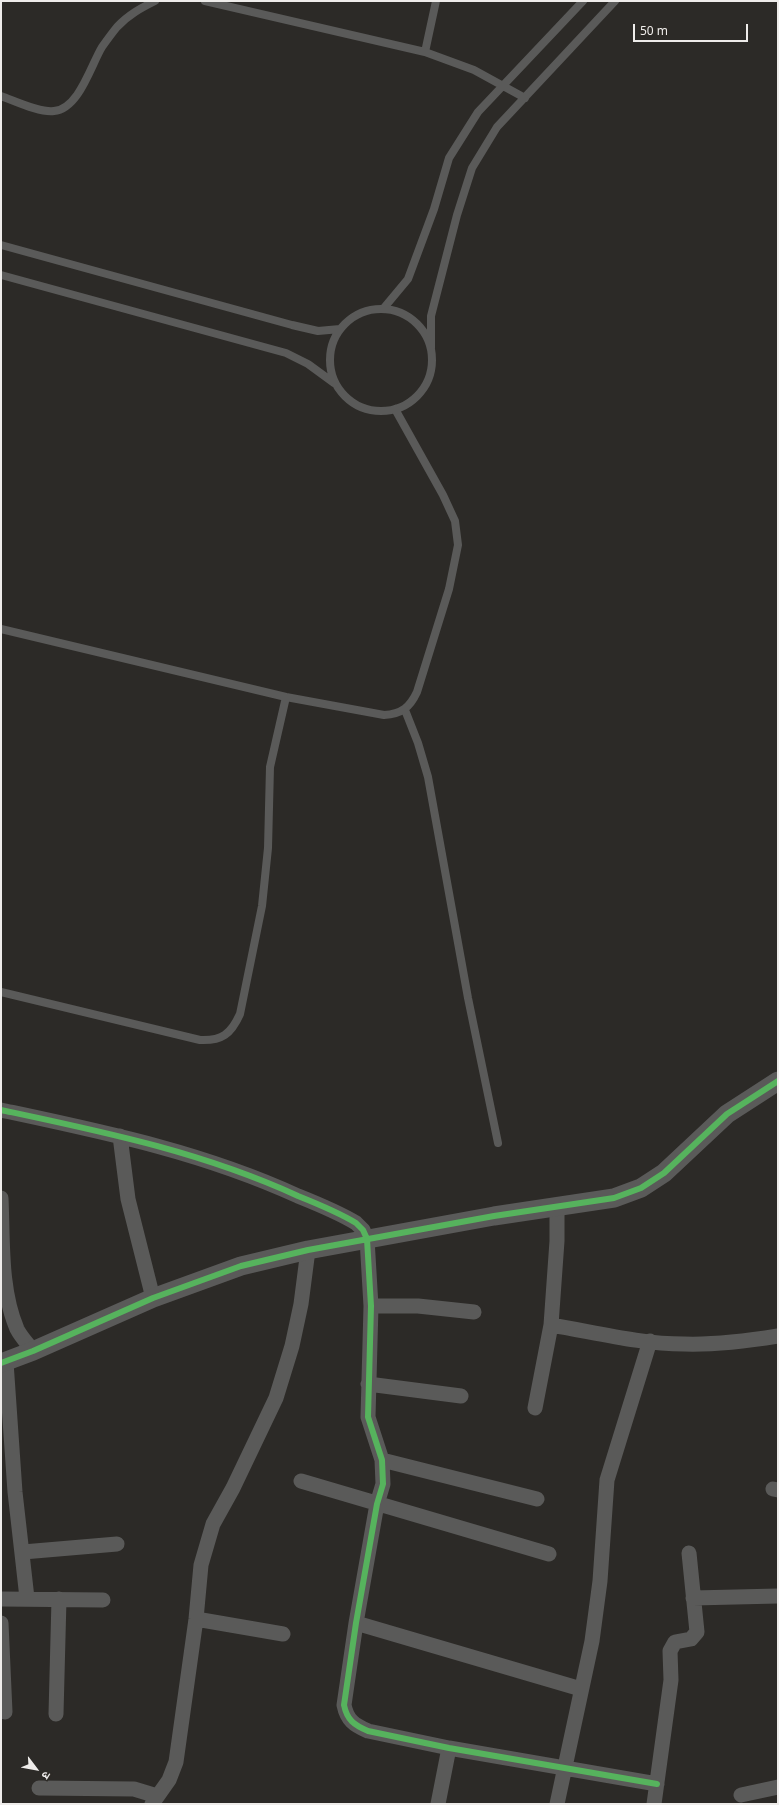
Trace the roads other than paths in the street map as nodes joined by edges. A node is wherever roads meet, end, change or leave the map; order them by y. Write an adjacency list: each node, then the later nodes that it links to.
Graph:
1 (155, 1): 9 (lane)
2 (205, 1): 3 (lane)
3 (208, 1): 7 (lane)
4 (436, 1): 7 (lane)
5 (584, 1): 8 (lane)
6 (615, 1): 10 (lane)
7 (425, 52): 8 (lane)
8 (504, 86): 10 (lane); 13 (lane)
9 (1, 96)
10 (525, 98): 15 (lane)
11 (1, 245): 14 (lane)
12 (1, 275): 16 (lane)
13 (383, 309): 14 (lane); 15 (lane)
14 (340, 329): 16 (lane)
15 (431, 348): 17 (lane)
16 (334, 383): 17 (lane)
17 (396, 410): 20 (lane)
18 (1, 629): 19 (lane)
19 (286, 697): 20 (lane); 21 (lane)
20 (405, 710): 25 (lane)
21 (1, 992)
22 (778, 1081): 27 (street)
23 (1, 1110): 24 (street)
24 (120, 1136): 28 (street); 30 (street)
25 (498, 1144)
26 (1, 1198): 36 (street)
27 (557, 1208): 28 (street); 33 (street)
28 (367, 1240): 29 (street); 31 (street)
29 (308, 1250): 30 (street); 55 (street)
30 (153, 1298): 36 (street)
31 (371, 1306): 32 (street); 38 (street)
32 (474, 1312)
33 (551, 1325): 35 (street); 40 (street)
34 (778, 1336): 35 (street)
35 (650, 1341): 59 (street)
36 (33, 1351): 37 (street)
37 (3, 1363): 46 (street)
38 (368, 1384): 39 (street); 41 (street)
39 (461, 1396)
40 (535, 1408)
41 (382, 1460): 43 (street); 44 (street)
42 (301, 1481): 44 (street)
43 (537, 1499)
44 (377, 1504): 48 (street); 57 (street)
45 (117, 1544): 46 (street)
46 (23, 1552): 50 (street)
47 (689, 1553): 51 (street)
48 (549, 1554)
49 (778, 1596): 51 (street)
50 (27, 1598): 52 (street); 53 (street)
51 (693, 1598): 64 (street)
52 (1, 1599)
53 (59, 1599): 54 (street); 61 (street)
54 (103, 1600)
55 (196, 1619): 58 (street); 68 (street)
56 (1, 1623): 60 (street)
57 (356, 1623): 59 (street); 62 (street)
58 (284, 1634)
59 (581, 1689): 63 (street)
60 (6, 1712)
61 (56, 1714)
62 (449, 1748): 63 (street); 69 (street)
63 (564, 1768): 64 (street); 70 (street)
64 (657, 1784): 71 (street)
65 (778, 1787): 67 (street)
66 (39, 1788): 68 (street)
67 (741, 1795)
68 (154, 1800)
69 (438, 1804)
70 (557, 1804)
71 (654, 1804)

